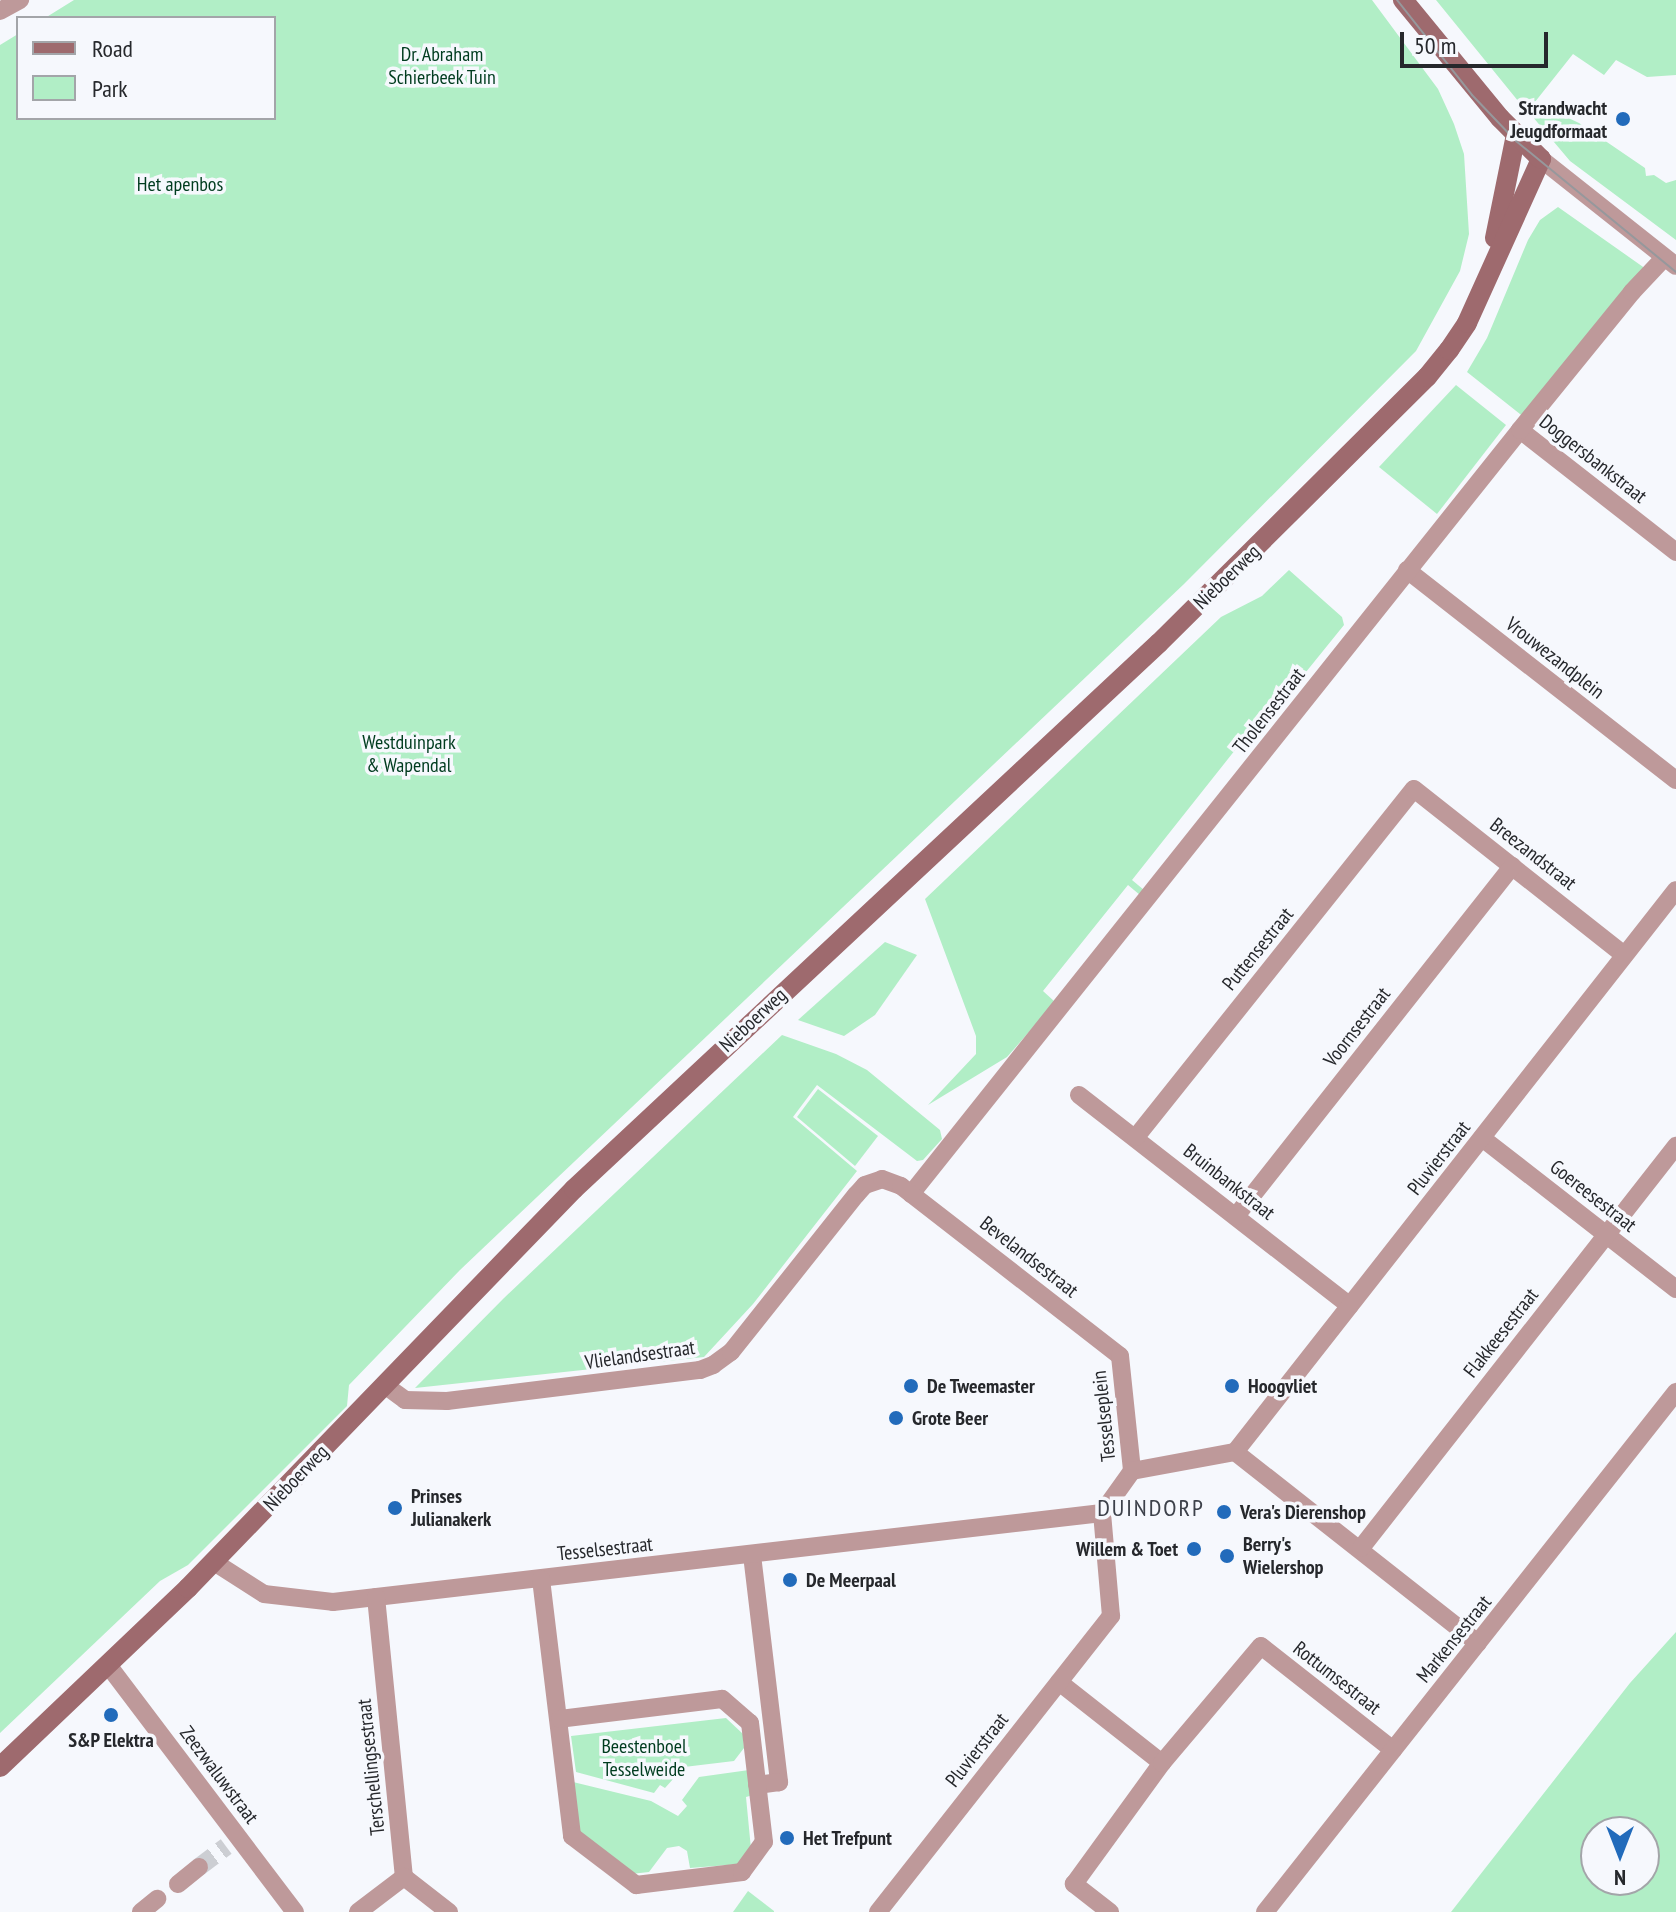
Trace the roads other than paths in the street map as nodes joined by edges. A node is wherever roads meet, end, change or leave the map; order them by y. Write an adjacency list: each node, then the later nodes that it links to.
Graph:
1 (20, 0): 3 (street)
2 (1403, 0): 4 (street)
3 (0, 11)
4 (1516, 135): 5 (street); 7 (street, Nieboerweg)
5 (1541, 159): 6 (street); 7 (street, Nieboerweg)
6 (1670, 262): 8 (street, Tholensestraat)
7 (1492, 265): 26 (street, Nieboerweg)
8 (1520, 430): 9 (street, Doggersbankstraat); 10 (street, Tholensestraat)
9 (1676, 552)
10 (1407, 570): 11 (street, Vrouwezandplein); 20 (street, Tholensestraat)
11 (1676, 780)
12 (1414, 789): 13 (street, Breezandstraat); 17 (street, Puttensestraat)
13 (1512, 866): 15 (street, Breezandstraat); 21 (street, Voornsestraat)
14 (1676, 890): 15 (street, Pluvierstraat)
15 (1624, 955): 18 (street, Pluvierstraat)
16 (1079, 1095): 17 (street, Bruinbankstraat)
17 (1136, 1137): 21 (street, Bruinbankstraat)
18 (1482, 1138): 22 (street, Goereesestraat); 24 (street, Pluvierstraat)
19 (1676, 1146): 22 (street, Flakkeesestraat)
20 (911, 1194): 25 (street, Bevelandsestraat); 26 (street, Vlielandsestraat)
21 (1236, 1216): 24 (street, Bruinbankstraat)
22 (1606, 1234): 23 (street, Goereesestraat); 31 (street, Flakkeesestraat)
23 (1676, 1289)
24 (1350, 1306): 28 (street, Pluvierstraat)
25 (1120, 1356): 29 (street, Tesselseplein)
26 (386, 1386): 33 (street, Nieboerweg)
27 (1676, 1392): 36 (street, Markensestraat)
28 (1235, 1452): 29 (street, Tesselseplein); 31 (street)
29 (1132, 1471): 30 (street, Tesselseplein)
30 (1102, 1513): 32 (street, Tesselsestraat); 38 (street, Pluvierstraat)
31 (1361, 1548): 36 (street)
32 (752, 1555): 34 (street, Tesselsestraat); 43 (street)
33 (214, 1562): 35 (street, Tesselsestraat); 37 (street, Nieboerweg)
34 (541, 1579): 35 (street, Tesselsestraat); 39 (street)
35 (376, 1597): 45 (street, Terschellingsestraat)
36 (1478, 1643): 40 (street, Markensestraat)
37 (108, 1665): 42 (street, Nieboerweg); 50 (street, Zeezwaluwstraat)
38 (1059, 1682): 41 (street); 48 (street, Pluvierstraat)
39 (560, 1719): 43 (street); 43 (street)
40 (1393, 1750): 41 (street, Rottumsestraat); 54 (street, Markensestraat)
41 (1162, 1763): 53 (street, Rottumsestraat)
42 (0, 1767)
43 (757, 1785)
44 (199, 1867): 46 (street)
45 (404, 1877): 51 (street); 52 (street)
46 (178, 1884)
47 (157, 1899): 49 (street)
48 (882, 1910)
49 (141, 1912)
50 (295, 1912)
51 (358, 1912)
52 (449, 1912)
53 (1110, 1912)
54 (1265, 1912)

